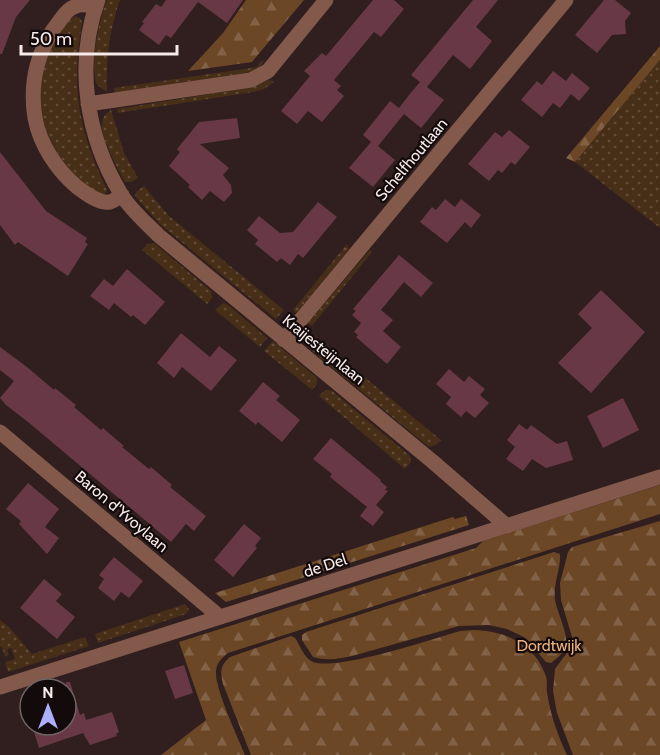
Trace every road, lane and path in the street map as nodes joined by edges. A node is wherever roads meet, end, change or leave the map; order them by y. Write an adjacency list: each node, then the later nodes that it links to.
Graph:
1 (326, 0): 4 (street)
2 (566, 0): 6 (street, Schelfhoutlaan)
3 (97, 3): 4 (street, Kraijesteijnlaan); 5 (street, Kraijesteijnlaan)
4 (88, 104): 5 (street, Kraijesteijnlaan)
5 (122, 195): 6 (street, Kraijesteijnlaan)
6 (284, 340): 9 (street, Kraijesteijnlaan)
7 (0, 432): 10 (street, Baron d'Yvoylaan)
8 (660, 477): 9 (street, de Del)
9 (507, 526): 10 (street, de Del)
10 (220, 617): 11 (street, de Del)
11 (0, 687)

